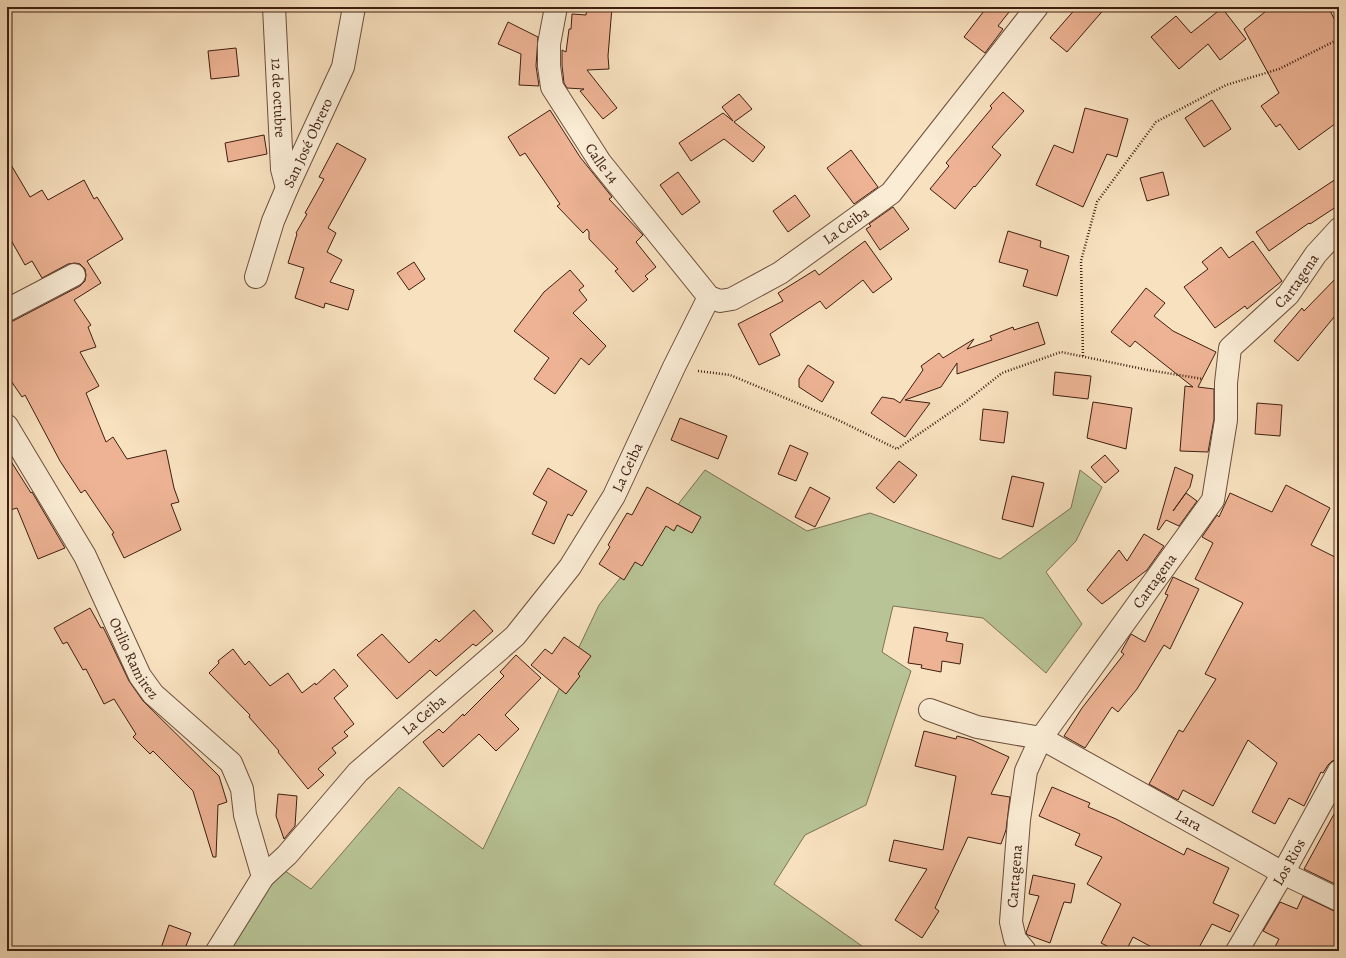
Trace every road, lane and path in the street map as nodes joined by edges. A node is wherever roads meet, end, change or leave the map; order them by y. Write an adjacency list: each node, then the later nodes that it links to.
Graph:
1 (274, 7): 6 (street, 12 de octubre)
2 (354, 7): 6 (street, San José Obrero)
3 (556, 7): 10 (street, Calle 14)
4 (1037, 7): 10 (street, La Ceiba)
5 (1339, 39): 12 (path)
6 (287, 188): 9 (street, San José Obrero)
7 (1339, 229): 14 (street, Cartagena)
8 (74, 275): 11 (street)
9 (256, 277)
10 (709, 297): 13 (street, La Ceiba)
11 (7, 310)
12 (1083, 356): 13 (path); 14 (path)
13 (674, 367): 20 (street, La Ceiba)
14 (1226, 383): 17 (street, Cartagena)
15 (7, 426): 20 (street, Otilio Ramirez)
16 (930, 710): 17 (street, Lara)
17 (1041, 738): 19 (street, Lara); 23 (street, Cartagena)
18 (1339, 772): 19 (street, Los Rios)
19 (1283, 873): 21 (street, Lara); 24 (street, Los Rios)
20 (263, 877): 22 (street, La Ceiba)
21 (1339, 900)
22 (217, 951)
23 (1025, 951)
24 (1237, 951)

